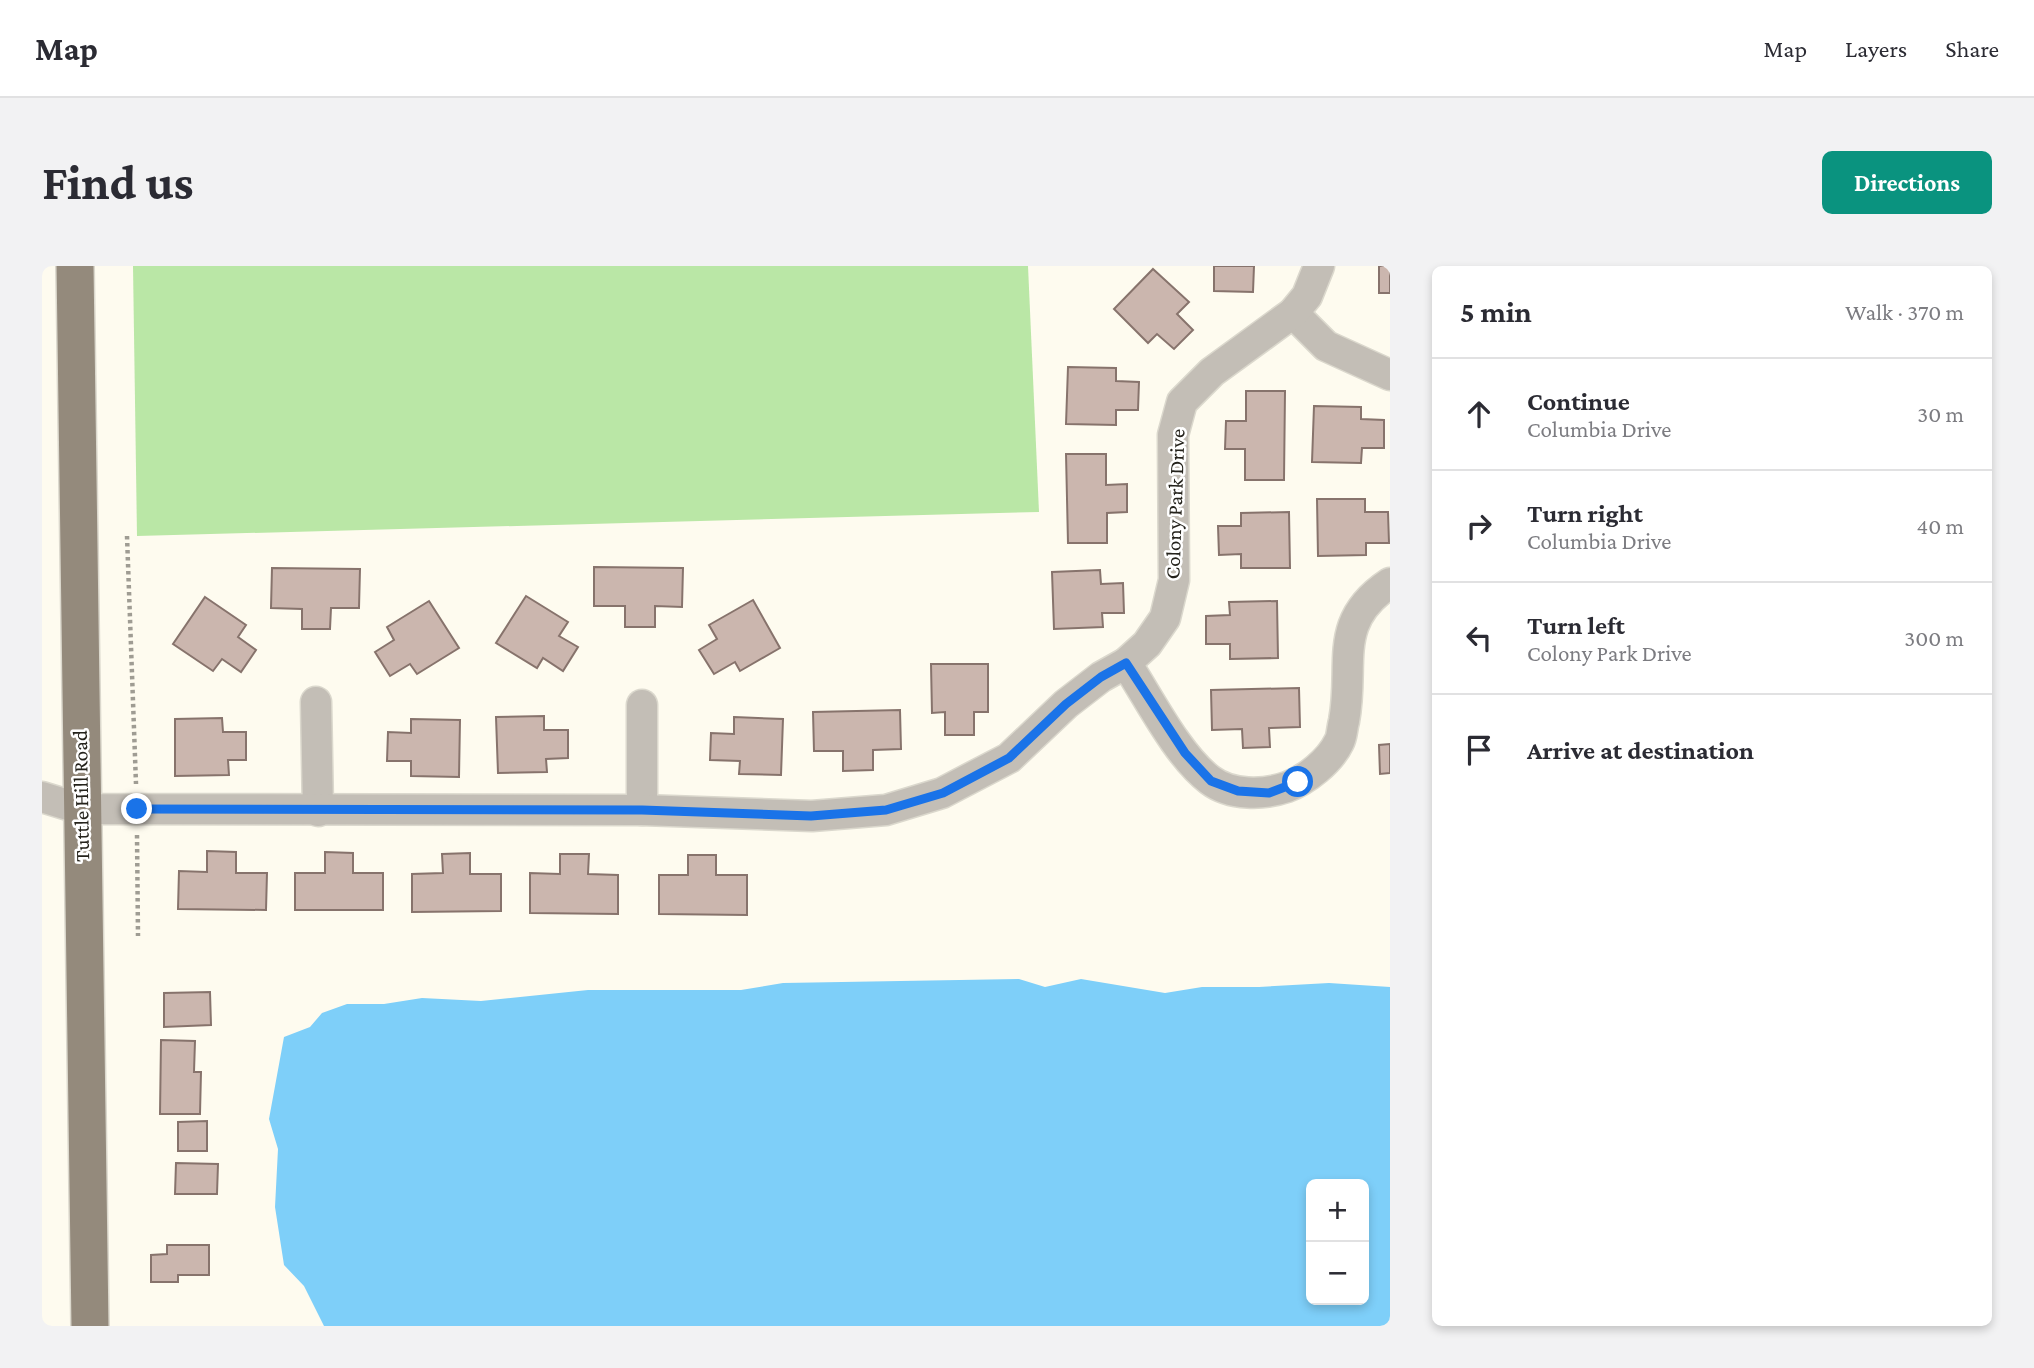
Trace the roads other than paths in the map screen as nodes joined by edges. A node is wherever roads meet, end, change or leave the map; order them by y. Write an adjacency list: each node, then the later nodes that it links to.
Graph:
1 (75, 266): 10 (main road, Tuttle Hill Road)
2 (1319, 266): 3 (street, Colony Park Drive)
3 (1293, 313): 4 (street); 6 (street, Colony Park Drive)
4 (1390, 375)
5 (1390, 583): 6 (street)
6 (1126, 663): 11 (street, Colony Park Drive)
7 (316, 702): 12 (street)
8 (642, 705): 11 (street)
9 (42, 797): 10 (street, Colony Park Drive)
10 (81, 808): 12 (street, Colony Park Drive); 13 (main road, Tuttle Hill Road)
11 (642, 810): 12 (street, Colony Park Drive)
12 (318, 811)
13 (90, 1326)

